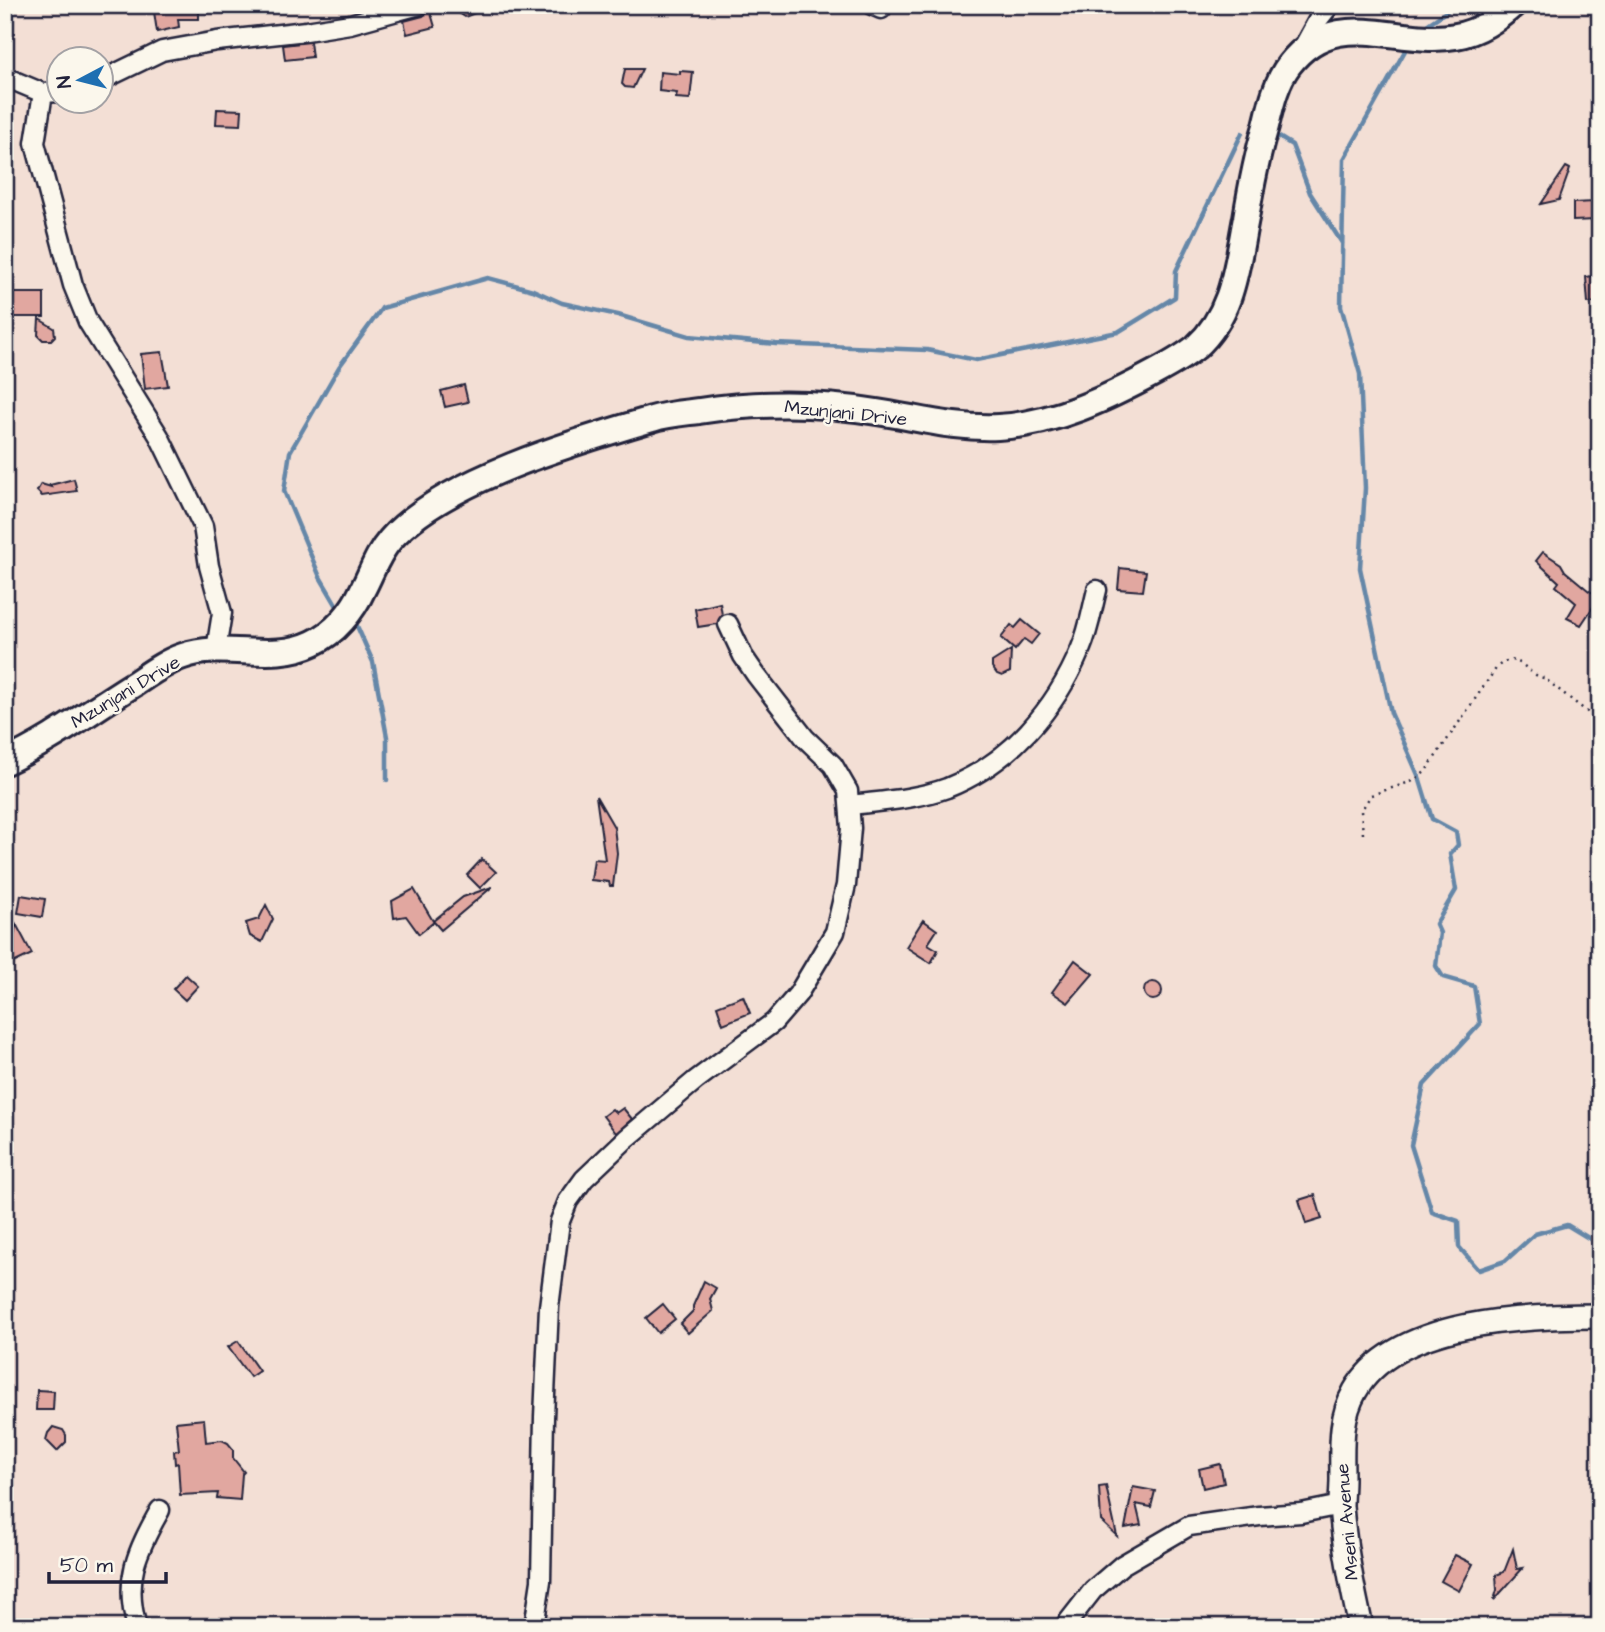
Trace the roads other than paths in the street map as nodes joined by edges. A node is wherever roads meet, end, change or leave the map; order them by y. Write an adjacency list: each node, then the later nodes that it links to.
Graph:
1 (419, 5): 5 (street)
2 (1330, 5): 4 (street)
3 (1513, 5): 4 (main road, Mzunjani Drive)
4 (1299, 54): 11 (main road, Mzunjani Drive)
5 (116, 73)
6 (5, 77): 7 (street)
7 (46, 90)
8 (46, 108): 11 (street)
9 (1097, 590): 13 (street)
10 (728, 624): 13 (street)
11 (216, 650): 12 (main road, Mzunjani Drive)
12 (5, 762)
13 (851, 805): 18 (street)
14 (1600, 1316): 15 (street, Mseni Avenue)
15 (1341, 1505): 19 (street); 20 (street, Mseni Avenue)
16 (160, 1510): 17 (street)
17 (138, 1627)
18 (534, 1627)
19 (1064, 1627)
20 (1361, 1627)

